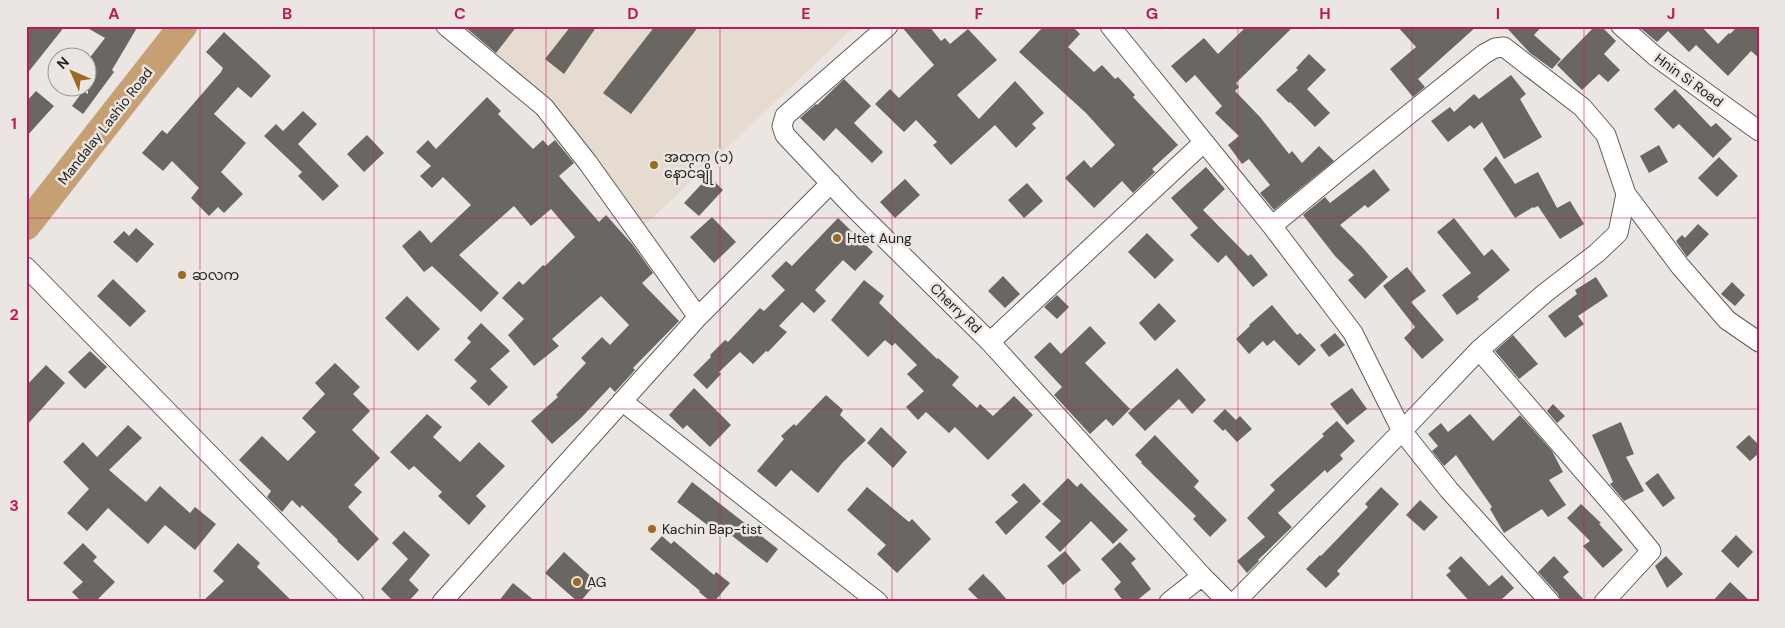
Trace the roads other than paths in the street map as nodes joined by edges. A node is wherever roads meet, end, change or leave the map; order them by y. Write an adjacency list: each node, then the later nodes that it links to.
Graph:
1 (183, 26): 10 (highway, Mandalay Lashio Road)
2 (446, 26): 13 (street)
3 (1110, 26): 7 (street)
4 (1621, 26): 6 (street, Hnin Si Road)
5 (885, 27): 8 (street, Cherry Rd)
6 (1759, 131)
7 (1204, 142): 11 (street); 14 (street)
8 (831, 183): 13 (street); 14 (street, Cherry Rd)
9 (1626, 194): 11 (street); 15 (street); 16 (street)
10 (26, 226)
11 (1272, 226): 18 (street)
12 (26, 267): 20 (street)
13 (698, 317): 17 (street)
14 (990, 342): 19 (street, Cherry Rd)
15 (1759, 342)
16 (1478, 350): 18 (street); 27 (street)
17 (622, 401): 21 (street); 22 (street)
18 (1402, 431): 25 (street); 26 (street)
19 (1202, 576): 23 (street); 24 (street, Cherry Rd)
20 (354, 602)
21 (442, 602)
22 (878, 602)
23 (1169, 602)
24 (1228, 602)
25 (1235, 602)
26 (1550, 602)
27 (1604, 602)

